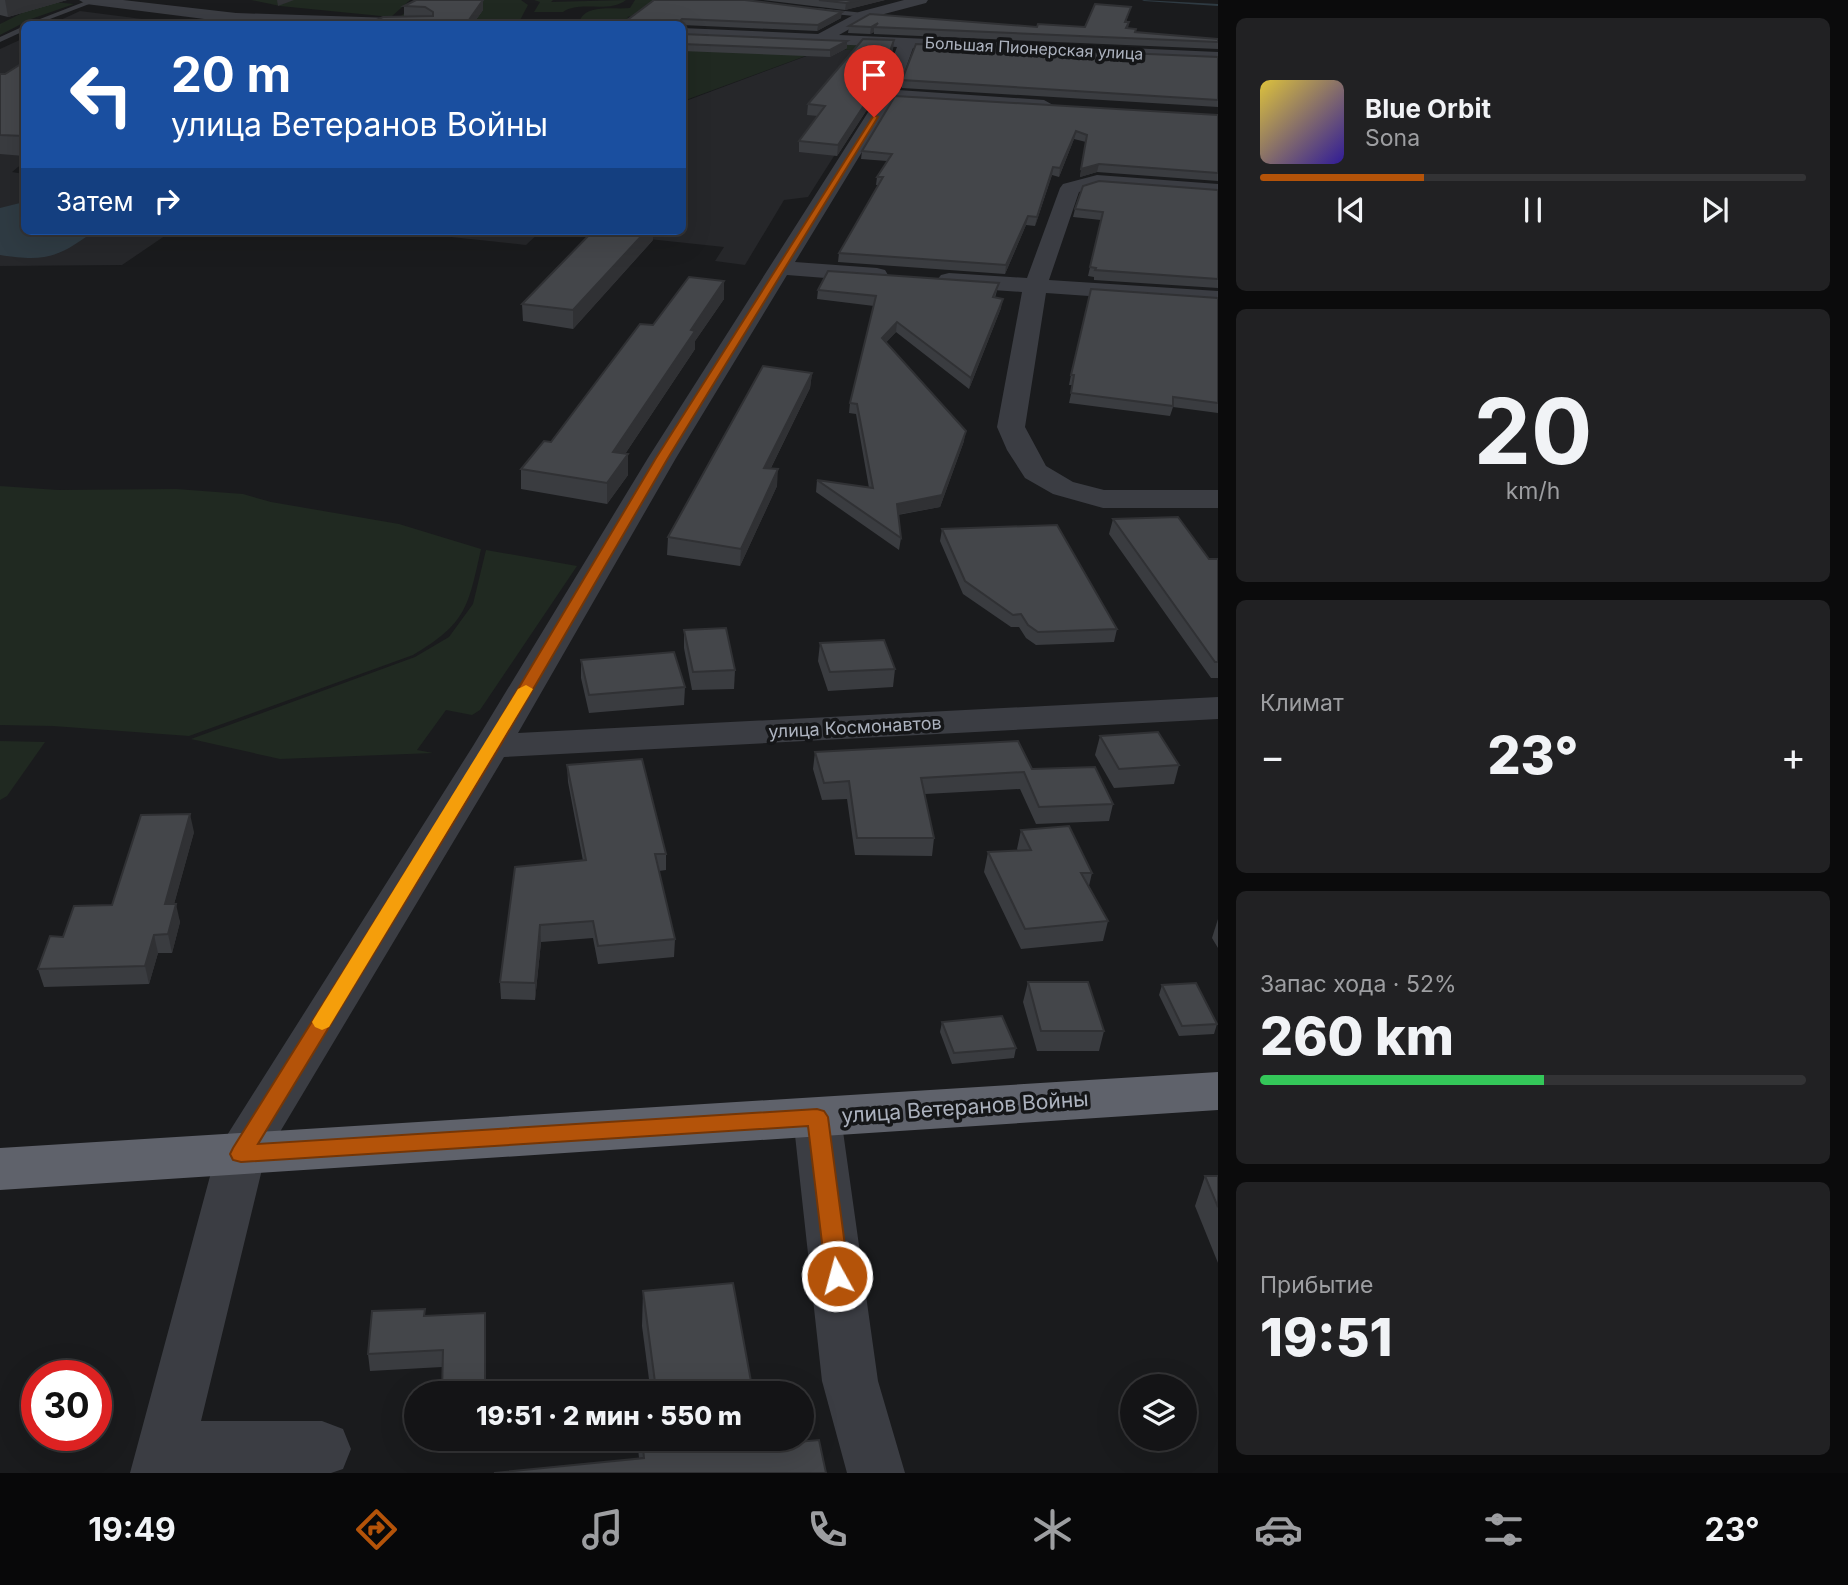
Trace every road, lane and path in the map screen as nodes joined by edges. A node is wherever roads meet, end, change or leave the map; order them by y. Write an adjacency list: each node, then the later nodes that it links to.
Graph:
1 (921, 0): 5 (street)
2 (90, 1): 6 (lane); 7 (street)
3 (402, 9): 8 (street)
4 (811, 9): 5 (lane)
5 (864, 15): 11 (street)
6 (39, 21)
7 (323, 21)
8 (387, 21)
9 (21, 30): 12 (lane)
10 (686, 33): 11 (street, Большая Пионерская улица)
11 (823, 38): 13 (street, Большая Пионерская улица)
12 (0, 40)
13 (907, 42): 14 (street, Большая Пионерская улица); 15 (street)
14 (1218, 57)
15 (888, 95): 16 (street); 18 (street)
16 (1067, 106)
17 (1218, 190): 21 (street)
18 (780, 268): 19 (street); 25 (street)
19 (901, 277)
20 (928, 279): 21 (street)
21 (1035, 287): 22 (street); 23 (street)
22 (1218, 298)
23 (1218, 499)
24 (1218, 708): 25 (street, улица Космонавтов)
25 (492, 746): 28 (street)
26 (1218, 1091): 27 (highway, улица Ветеранов Войны)
27 (817, 1117): 28 (highway, улица Ветеранов Войны); 32 (street)
28 (241, 1154): 29 (highway, улица Ветеранов Войны); 31 (street)
29 (0, 1168)
30 (322, 1449): 31 (street)
31 (162, 1461)
32 (876, 1473)

